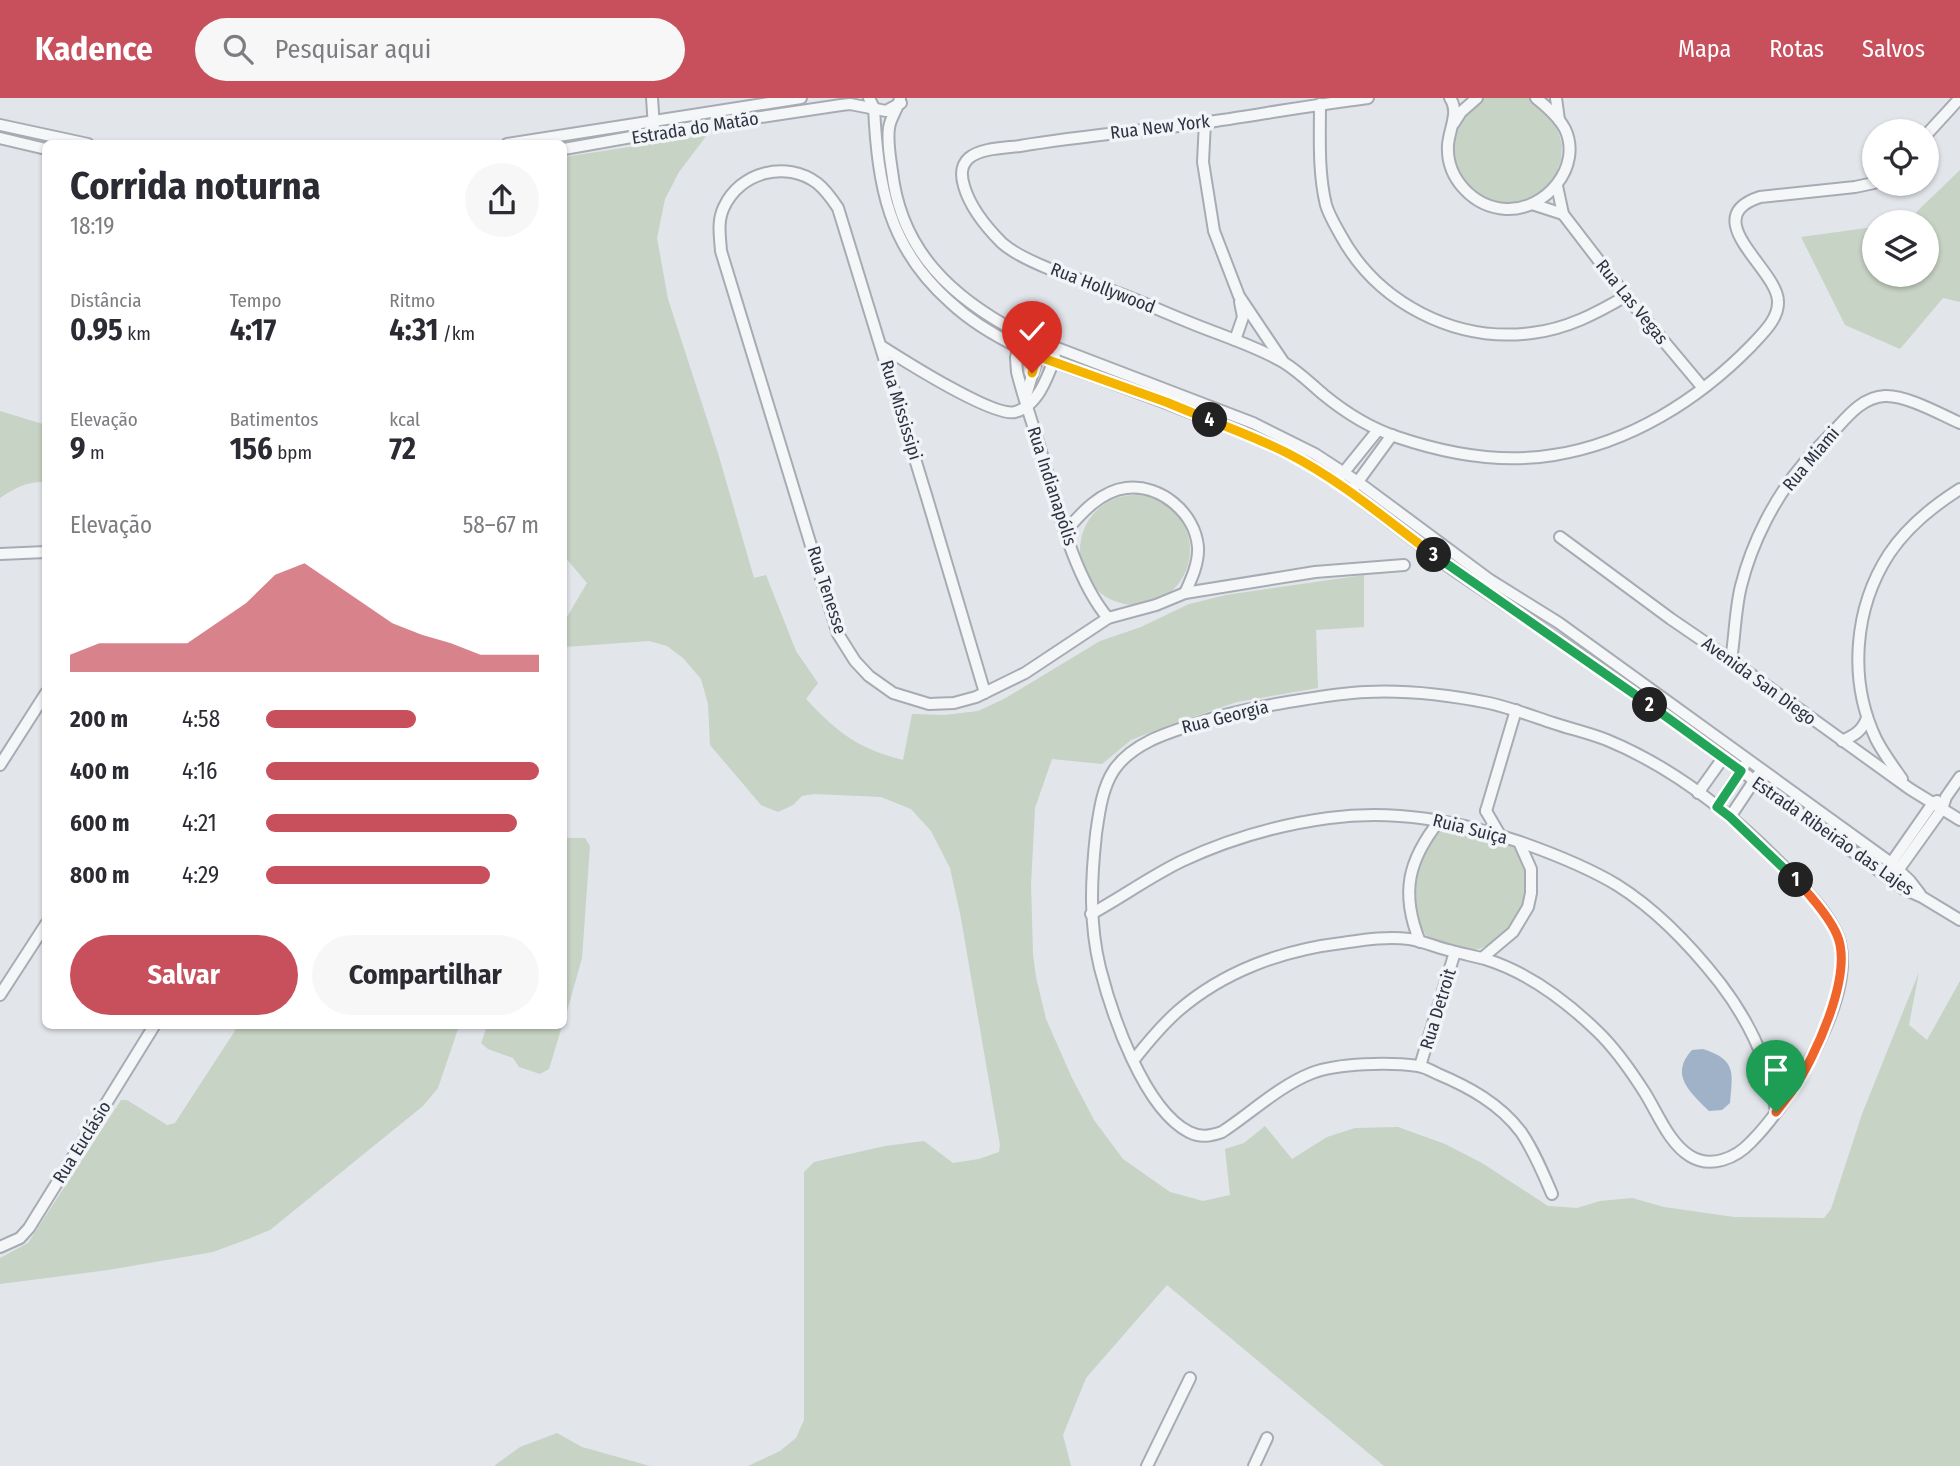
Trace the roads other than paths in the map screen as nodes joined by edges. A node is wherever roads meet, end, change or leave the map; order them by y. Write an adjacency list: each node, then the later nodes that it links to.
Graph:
1 (652, 98): 13 (street)
2 (801, 98): 12 (street); 13 (street, Estrada do Matão)
3 (1368, 98): 11 (street, Rua New York)
4 (1450, 98): 18 (street)
5 (1477, 98): 18 (street)
6 (1536, 98): 14 (street)
7 (1556, 98): 14 (street)
8 (1960, 98): 15 (street)
9 (901, 100): 10 (street, Estrada do Matão); 35 (street, Estrada Ribeirão das Lajes)
10 (872, 103): 12 (street, Estrada do Matão); 39 (street, Estrada Ribeirão das Lajes)
11 (1320, 104): 16 (street, Rua New York); 34 (street)
12 (803, 111): 20 (street, Estrada do Matão)
13 (653, 120): 20 (street); 23 (street, Estrada do Matão)
14 (1559, 120): 29 (street)
15 (1939, 121)
16 (1205, 122): 28 (street, Rua New York); 33 (street, Rua Hollywood)
17 (0, 125): 19 (street)
18 (1452, 125): 31 (street)
19 (31, 131): 22 (street); 24 (street)
20 (654, 133): 26 (street, Estrada do Matão)
21 (0, 138): 24 (street)
22 (52, 140)
23 (531, 140)
24 (29, 145): 25 (street)
25 (42, 148)
26 (567, 148)
27 (768, 172): 38 (street, Rua Mississipi); 62 (street, Rua Tenesse)
28 (961, 172): 36 (street, Rua Hollywood)
29 (1557, 186): 31 (street); 32 (street, Rua Las Vegas)
30 (1862, 186): 44 (street, Rua Hollywood)
31 (1532, 204): 32 (street)
32 (1563, 214): 34 (street, Rua Las Vegas)
33 (1239, 296): 36 (street); 43 (street, Rua Hollywood)
34 (1626, 296): 44 (street, Rua Las Vegas)
35 (1023, 335): 37 (street, Estrada Ribeirão das Lajes); 39 (street)
36 (1236, 340): 43 (street, Rua Hollywood)
37 (1042, 343): 40 (street, Estrada Ribeirão das Lajes); 41 (street)
38 (881, 346): 45 (street); 62 (street, Rua Mississipi)
39 (1017, 346): 41 (street, Estrada Ribeirão das Lajes); 45 (street, Rua Indianapólis)
40 (1058, 349): 42 (street); 49 (street, Estrada Ribeirão das Lajes)
41 (1037, 356): 42 (street, Estrada Ribeirão das Lajes); 45 (street)
42 (1054, 362): 45 (street); 51 (street, Estrada Ribeirão das Lajes)
43 (1283, 362): 47 (street, Rua Hollywood)
44 (1703, 388): 48 (street, Rua Hollywood)
45 (1025, 403): 54 (street, Rua Indianapólis)
46 (1960, 422): 61 (street, Rua Miami)
47 (1377, 430): 48 (street, Rua Hollywood); 49 (street)
48 (1392, 435): 50 (street)
49 (1343, 472): 50 (street, Estrada Ribeirão das Lajes); 51 (street)
50 (1357, 482): 53 (street); 66 (street, Estrada Ribeirão das Lajes)
51 (1336, 483): 53 (street, Estrada Ribeirão das Lajes)
52 (1960, 489): 65 (street)
53 (1350, 493): 68 (street, Estrada Ribeirão das Lajes)
54 (1066, 531): 59 (street); 60 (street, Rua Indianapólis)
55 (1560, 537): 61 (street, Avenida San Diego)
56 (42, 552): 57 (street)
57 (0, 554)
58 (1404, 565): 59 (street, Rua Tenesse)
59 (1185, 593): 60 (street, Rua Tenesse)
60 (1108, 618): 62 (street, Rua Tenesse)
61 (1731, 660): 67 (street, Avenida San Diego)
62 (985, 693)
63 (42, 699): 70 (street)
64 (1516, 710): 76 (street, Rua Georgia); 79 (street); 91 (street, Rua Georgia)
65 (1867, 718): 67 (street); 75 (street)
66 (1721, 741): 68 (street); 69 (street, Estrada Ribeirão das Lajes)
67 (1842, 741): 75 (street, Avenida San Diego)
68 (1719, 755): 72 (street, Estrada Ribeirão das Lajes); 76 (street)
69 (1748, 761): 71 (street, Estrada Ribeirão das Lajes); 72 (street)
70 (0, 765)
71 (1761, 769): 74 (street); 87 (street, Estrada Ribeirão das Lajes)
72 (1741, 771): 74 (street, Estrada Ribeirão das Lajes); 78 (street)
73 (1960, 777): 77 (street)
74 (1754, 780): 80 (street); 89 (street, Estrada Ribeirão das Lajes)
75 (1910, 789): 77 (street, Avenida San Diego)
76 (1698, 793): 78 (street, Rua Georgia)
77 (1938, 806): 82 (street, Avenida San Diego); 87 (street)
78 (1717, 807): 80 (street, Rua Georgia)
79 (1486, 811): 83 (street); 84 (street)
80 (1730, 817): 101 (street, Rua Georgia)
81 (1440, 820): 83 (street, Ruia Suiça); 91 (street, Ruia Suiça); 94 (street)
82 (1960, 820)
83 (1464, 826): 84 (street, Ruia Suiça)
84 (1500, 835): 85 (street, Ruia Suiça)
85 (1519, 842): 86 (street, Ruia Suiça); 88 (street)
86 (1547, 851): 88 (street); 102 (street, Ruia Suiça)
87 (1895, 866): 89 (street); 90 (street, Estrada Ribeirão das Lajes)
88 (1531, 869): 96 (street, Rua Detroit)
89 (1884, 874): 90 (street, Estrada Ribeirão das Lajes)
90 (1922, 897): 92 (street)
91 (1091, 915): 99 (street, Rua Georgia)
92 (1960, 920)
93 (42, 930): 97 (street)
94 (1420, 942): 95 (street); 99 (street)
95 (1455, 952): 96 (street); 100 (street, Rua Detroit)
96 (1482, 958): 103 (street, Rua Georgia)
97 (0, 995)
98 (152, 1029): 105 (street, Rua Euclásio)
99 (1133, 1060): 100 (street, Rua Georgia)
100 (1420, 1066): 104 (street, Rua Georgia)
101 (1804, 1070): 102 (street); 103 (street, Rua Georgia)
102 (1769, 1071): 103 (street, Ruia Suiça)
103 (1776, 1112)
104 (1552, 1194)
105 (0, 1247)
106 (1190, 1378): 108 (street)
107 (1267, 1438): 109 (street)
108 (1147, 1466)
109 (1254, 1466)

